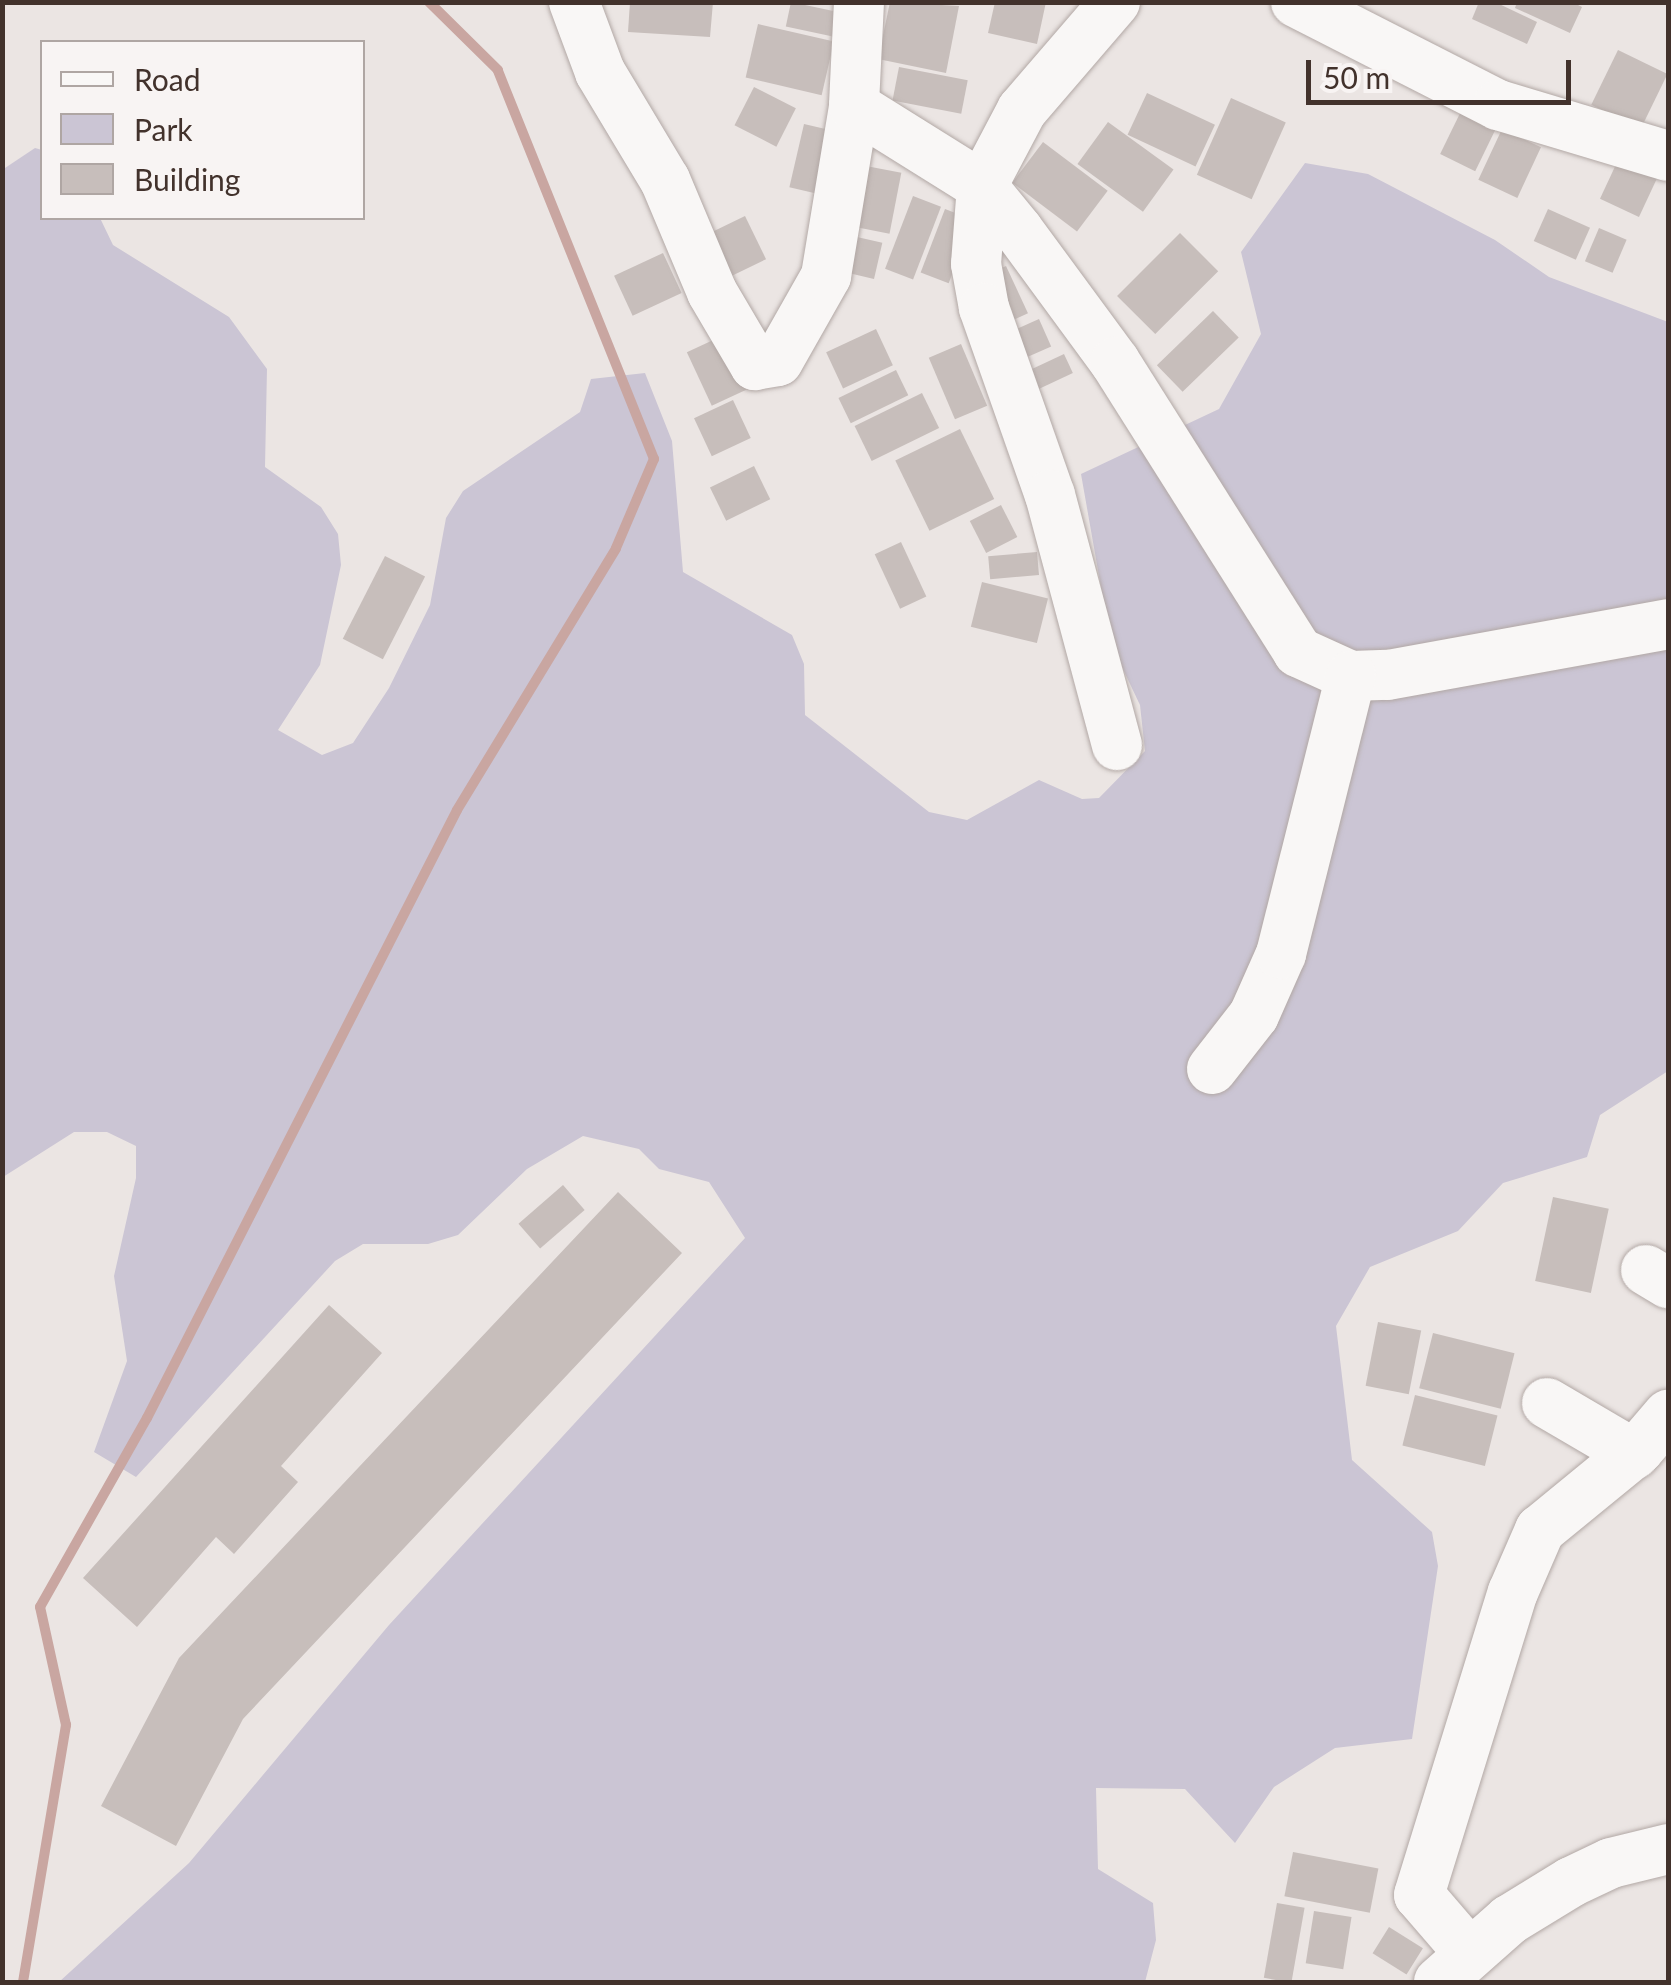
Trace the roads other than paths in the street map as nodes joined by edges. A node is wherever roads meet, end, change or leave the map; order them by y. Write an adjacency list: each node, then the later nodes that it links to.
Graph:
1 (574, 2): 5 (street)
2 (860, 2): 5 (street)
3 (1115, 2): 7 (street)
4 (1296, 2): 6 (street)
5 (854, 106): 7 (street)
6 (1668, 156)
7 (982, 186): 9 (street); 10 (street)
8 (1668, 624): 9 (street)
9 (1350, 676): 11 (street)
10 (1118, 746)
11 (1212, 1069)
12 (1547, 1403): 14 (street)
13 (1668, 1415): 14 (street)
14 (1634, 1454): 16 (street)
15 (1668, 1849): 16 (street)
16 (1454, 1968)

